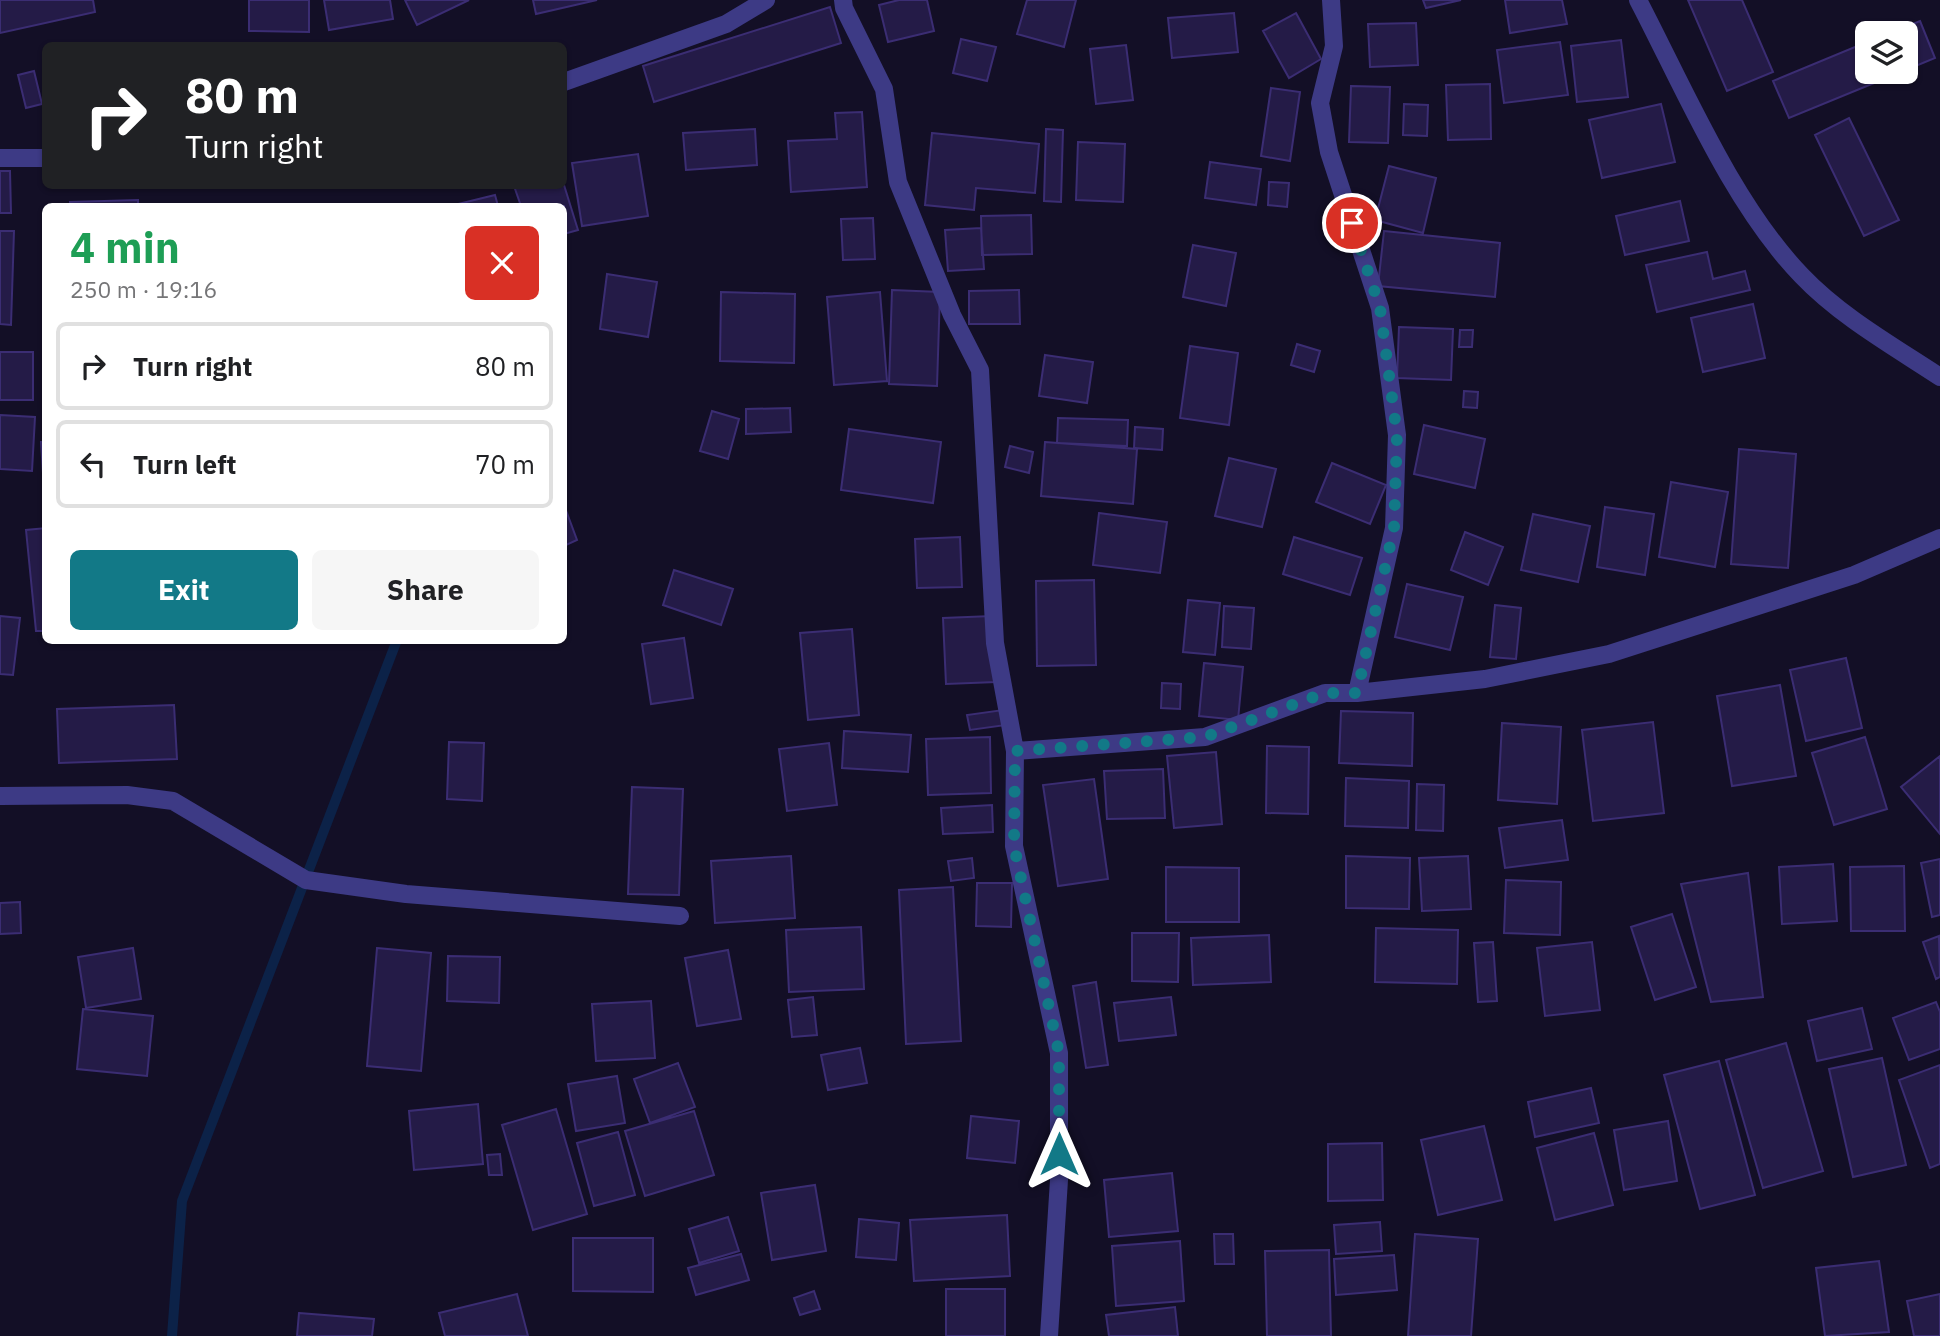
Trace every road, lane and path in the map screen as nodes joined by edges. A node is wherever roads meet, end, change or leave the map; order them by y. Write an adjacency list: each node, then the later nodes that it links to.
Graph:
1 (766, 0): 5 (street)
2 (843, 0): 11 (street)
3 (1331, 0): 10 (street)
4 (1638, 0): 8 (street)
5 (567, 81)
6 (0, 158): 7 (street)
7 (42, 158)
8 (1940, 377)
9 (1940, 538): 10 (street)
10 (1357, 693): 11 (street)
11 (1015, 751): 14 (street)
12 (0, 796): 13 (street)
13 (680, 916)
14 (1049, 1336)

